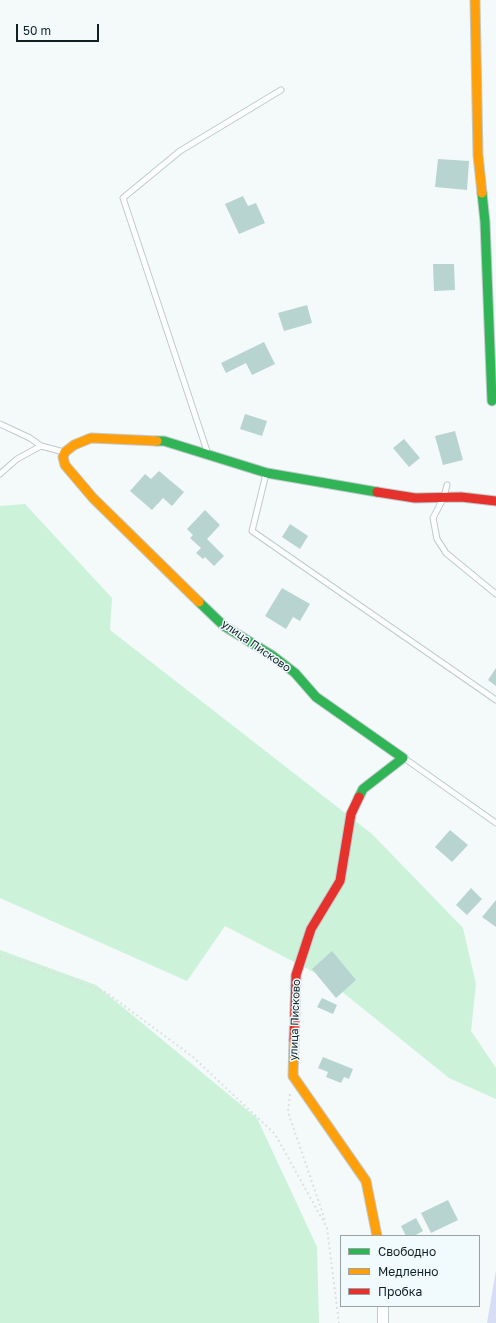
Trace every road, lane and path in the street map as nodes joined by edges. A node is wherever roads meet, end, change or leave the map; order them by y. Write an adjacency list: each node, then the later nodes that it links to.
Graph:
1 (475, 0): 3 (street)
2 (281, 90): 7 (lane)
3 (492, 401)
4 (0, 424): 5 (lane)
5 (41, 446): 6 (lane); 9 (lane)
6 (65, 452): 7 (street); 15 (street, улица Писково)
7 (209, 456): 8 (street)
8 (266, 473): 11 (street); 14 (lane)
9 (0, 474)
10 (447, 485): 11 (lane)
11 (444, 497): 12 (street); 13 (lane)
12 (496, 501)
13 (496, 594)
14 (496, 700)
15 (403, 758): 16 (lane); 18 (street, улица Писково)
16 (496, 824)
17 (0, 956): 19 (path)
18 (293, 1076): 19 (path); 20 (street, улица Писково)
19 (327, 1228): 22 (path)
20 (377, 1235)
21 (383, 1307): 23 (street)
22 (339, 1323)
23 (383, 1323)

